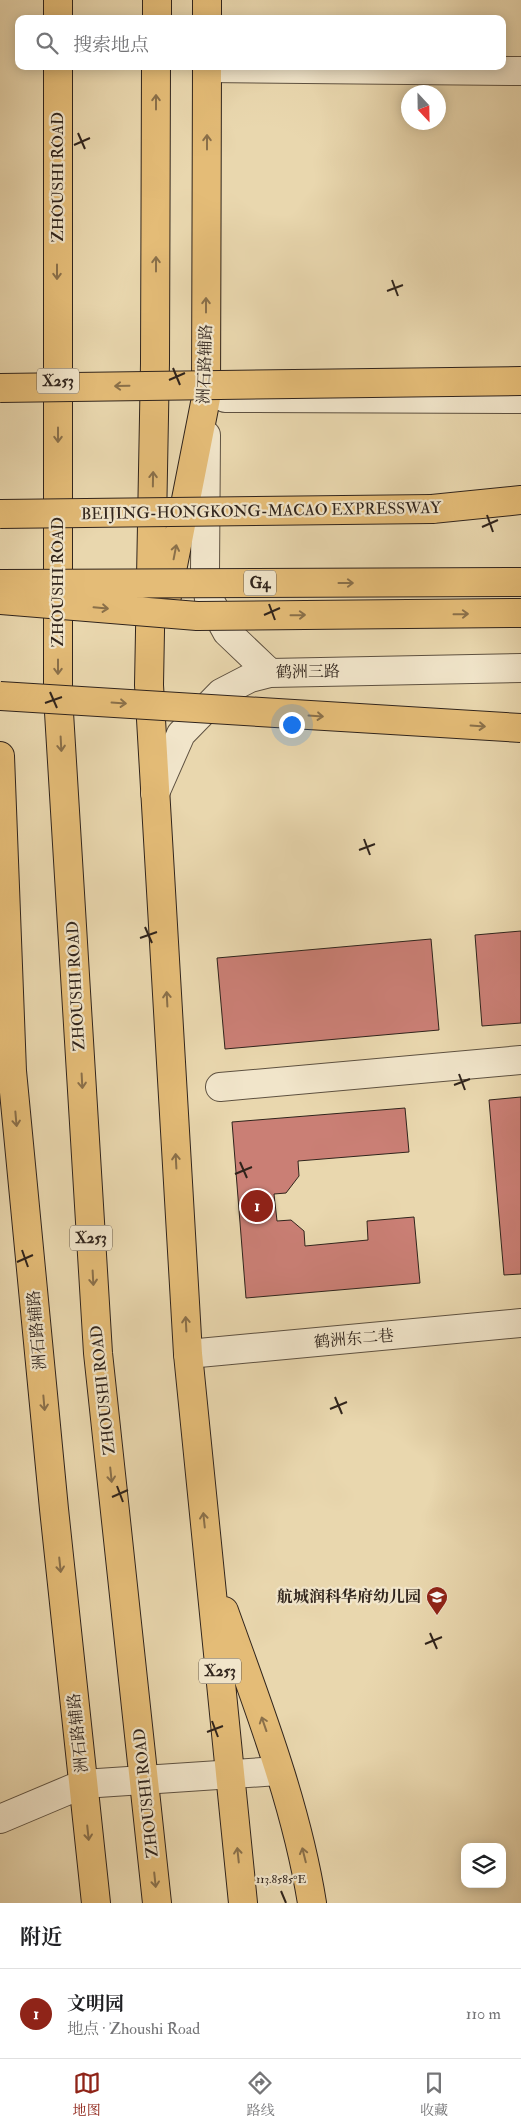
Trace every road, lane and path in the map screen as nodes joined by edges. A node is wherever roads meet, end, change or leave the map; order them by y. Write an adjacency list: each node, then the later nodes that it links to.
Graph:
1 (58, 0): 4 (main road)
2 (157, 0): 5 (main road)
3 (207, 0): 6 (main road)
4 (58, 15)
5 (157, 15)
6 (207, 15)
7 (58, 70): 40 (main road, ZHOUSHI ROAD / X253, one-way to 40)
8 (156, 70): 26 (main road, X253, one-way to 8)
9 (207, 70): 14 (main road, 洲石路辅路, one-way to 9)
10 (442, 70): 11 (street)
11 (521, 71)
12 (521, 381): 13 (main road, one-way to 13, bridge)
13 (0, 388)
14 (206, 398): 15 (street); 25 (street); 26 (main road, 洲石路辅路, one-way to 14)
15 (521, 399)
16 (521, 500): 18 (main road)
17 (521, 508): 18 (main road, BEIJING-HONGKONG-MACAO EXPRESSWAY)
18 (432, 509): 19 (main road, BEIJING-HONGKONG-MACAO EXPRESSWAY, bridge)
19 (0, 514)
20 (521, 582): 21 (main road, G4, one-way to 20, bridge)
21 (0, 584)
22 (0, 600): 23 (main road, one-way to 23, bridge)
23 (521, 613)
24 (521, 668): 25 (street, 鹤洲三路)
25 (270, 673): 30 (street, 鹤洲三路)
26 (149, 686): 30 (main road, X253)
27 (0, 696): 28 (main road, one-way to 28, bridge)
28 (521, 728)
29 (0, 756): 33 (main road, 洲石路辅路)
30 (155, 793): 36 (main road, X253, one-way to 30)
31 (0, 1024): 33 (street)
32 (521, 1060): 34 (street)
33 (12, 1071): 41 (main road, 洲石路辅路, one-way to 41)
34 (220, 1087)
35 (521, 1323): 36 (street, 鹤洲东二巷)
36 (188, 1354): 37 (main road, X253, one-way to 36)
37 (209, 1569): 38 (main road, one-way to 37); 39 (main road, X253)
38 (278, 1771): 39 (street); 46 (main road, one-way to 38)
39 (230, 1773): 40 (street); 45 (main road, X253, one-way to 39)
40 (144, 1779): 41 (street); 44 (main road, ZHOUSHI ROAD / X253, one-way to 44)
41 (83, 1784): 42 (street); 43 (main road, 洲石路辅路, one-way to 43)
42 (0, 1819)
43 (96, 1903)
44 (157, 1903)
45 (243, 1903)
46 (312, 1903)

